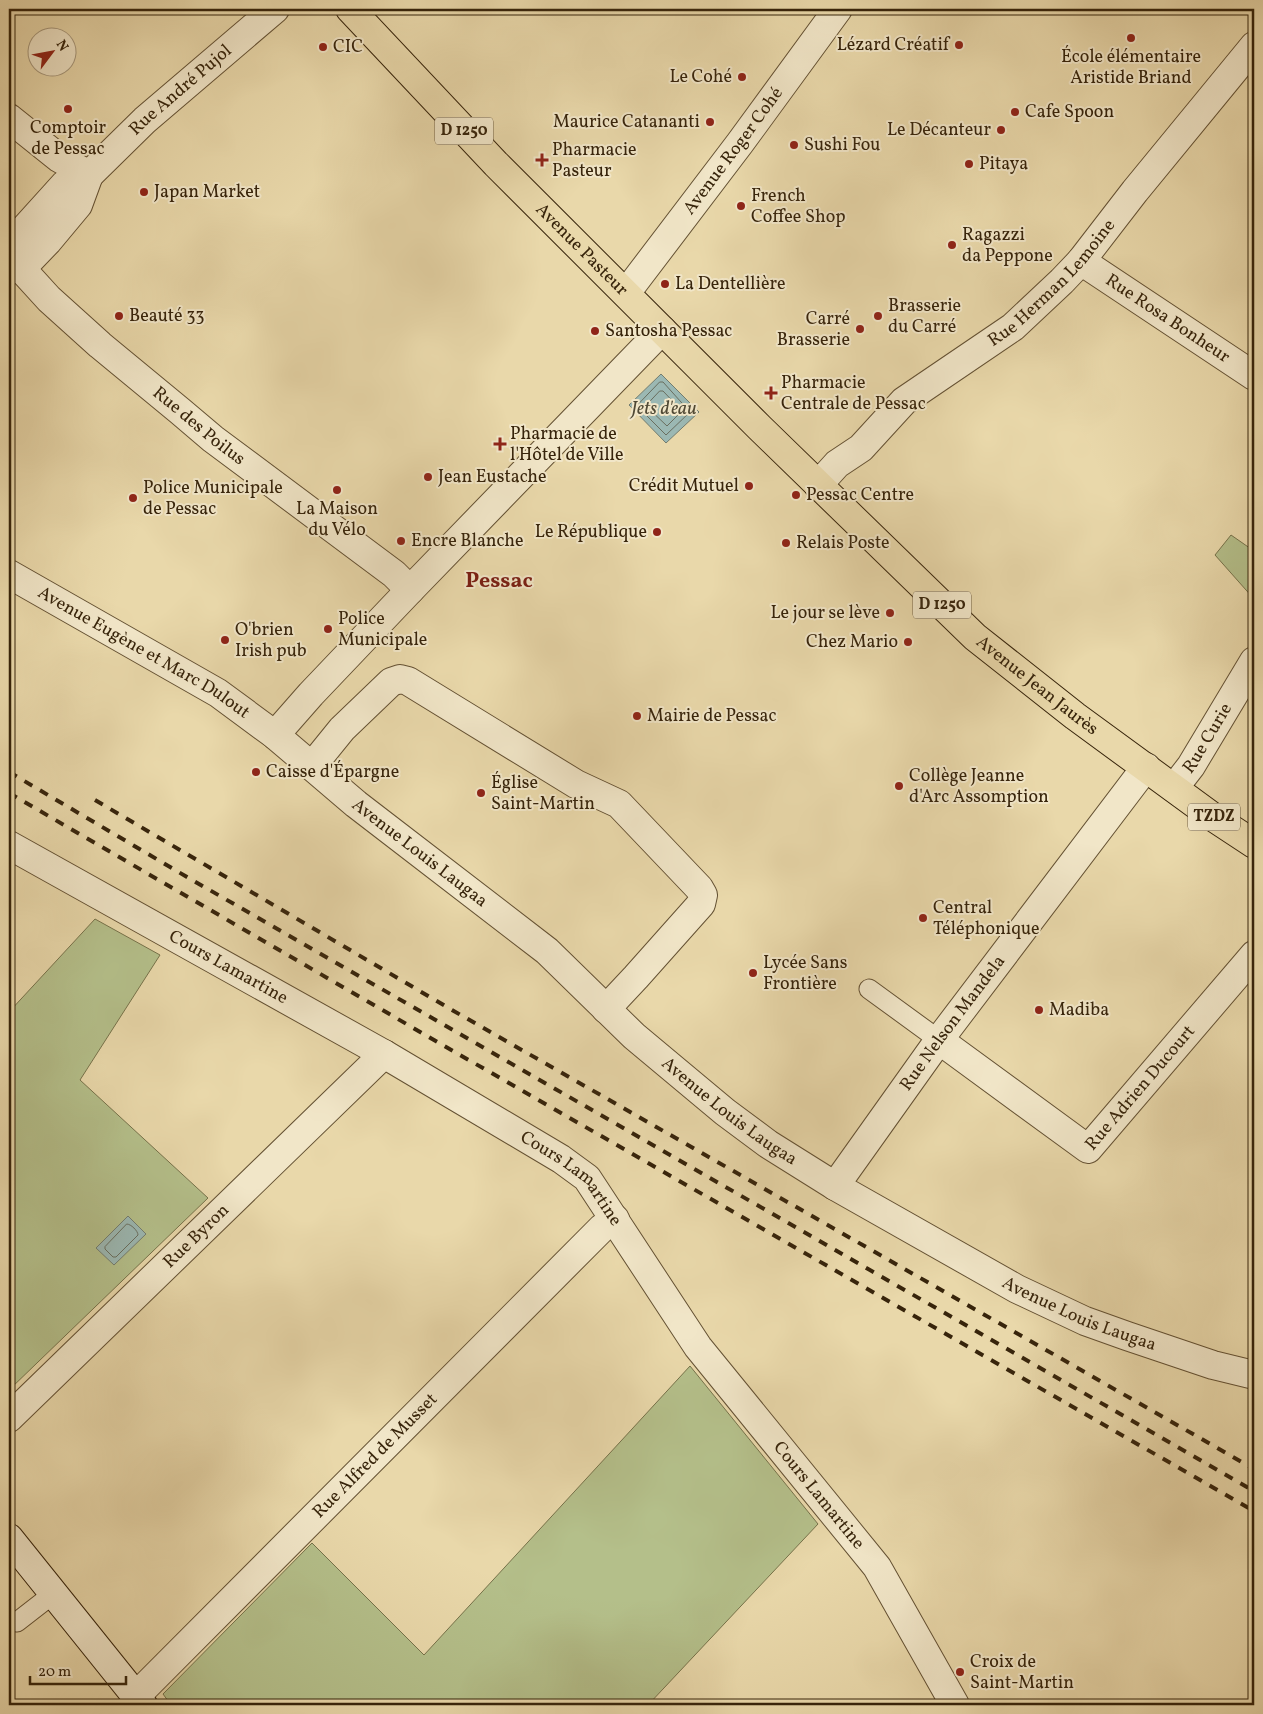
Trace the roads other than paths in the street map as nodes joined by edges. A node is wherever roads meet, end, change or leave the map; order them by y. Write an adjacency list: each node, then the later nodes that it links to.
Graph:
1 (275, 9): 6 (street, Rue André Pujol)
2 (350, 9): 9 (main road, Avenue Pasteur / D 1250)
3 (838, 9): 9 (street, Avenue Roger Cohé)
4 (1254, 46): 8 (street, Rue Herman Lemoine)
5 (9, 118): 6 (street)
6 (89, 175): 7 (street, Rue André Pujol)
7 (12, 260): 14 (street, Rue des Poilus)
8 (1081, 261): 11 (street, Rue Rosa Bonheur); 12 (street, Rue Herman Lemoine)
9 (626, 293): 10 (main road, Avenue Pasteur / D 1250)
10 (662, 330): 12 (main road, Avenue Pasteur / D 1250); 14 (street)
11 (1254, 376)
12 (818, 485): 18 (main road, Avenue Jean Jaurès / D 1250)
13 (9, 574): 16 (street, Avenue Eugène et Marc Dulout)
14 (410, 590): 16 (street)
15 (1254, 661): 19 (street, Rue Curie)
16 (275, 735): 17 (street, Avenue Louis Laugaa)
17 (312, 766): 24 (street, Avenue Louis Laugaa); 24 (street)
18 (1146, 767): 19 (main road, Avenue Jean Jaurès / D 1250); 25 (street, Rue Nelson Mandela)
19 (1174, 788): 20 (main road, Avenue Jean Jaurès / TZDZ)
20 (1254, 844)
21 (9, 845): 26 (street, Cours Lamartine)
22 (1254, 955): 25 (street, Rue Adrien Ducourt)
23 (869, 989): 25 (lane)
24 (606, 1008): 27 (street, Avenue Louis Laugaa)
25 (939, 1040): 27 (street, Rue Nelson Mandela)
26 (384, 1054): 28 (street, Cours Lamartine); 30 (street, Rue Byron)
27 (835, 1186): 29 (street, Avenue Louis Laugaa)
28 (615, 1220): 34 (street, Rue Alfred de Musset); 35 (street, Cours Lamartine)
29 (1254, 1375)
30 (9, 1418)
31 (9, 1538): 32 (street)
32 (53, 1594): 33 (lane); 34 (street)
33 (17, 1622)
34 (140, 1701)
35 (955, 1705)

